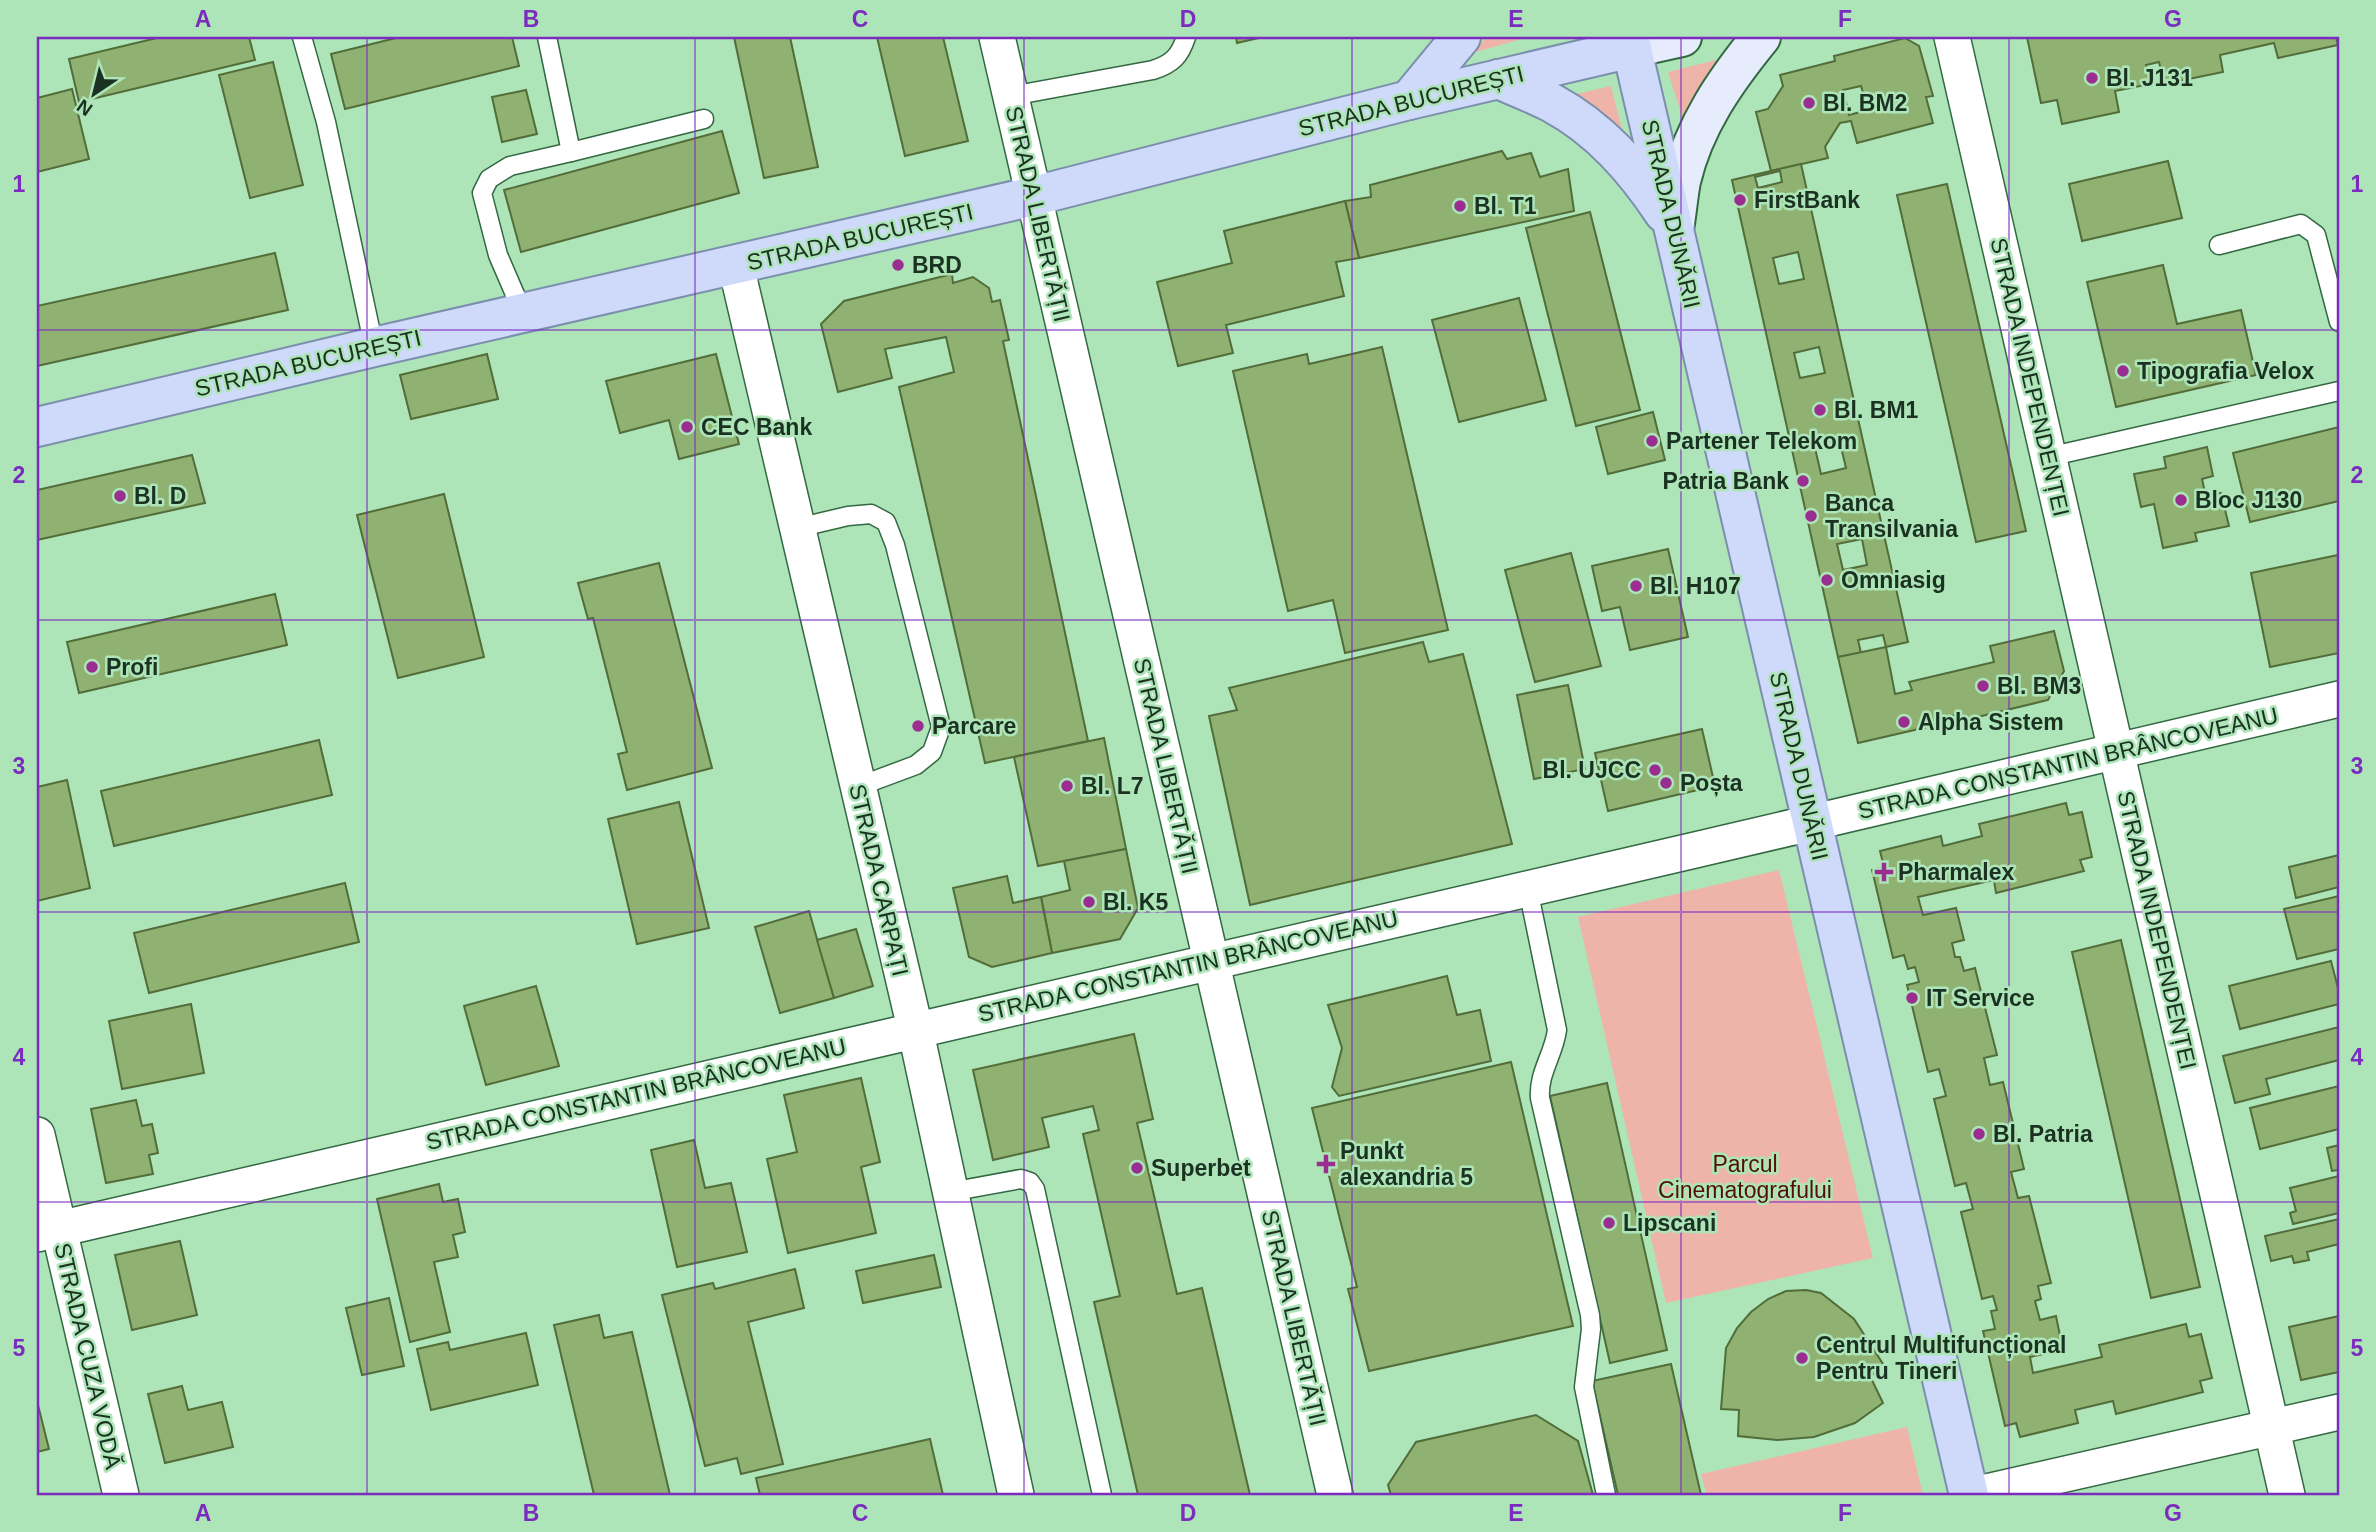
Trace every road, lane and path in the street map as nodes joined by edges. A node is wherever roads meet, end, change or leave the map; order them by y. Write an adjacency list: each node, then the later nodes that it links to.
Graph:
1 (302, 37): 21 (lane)
2 (547, 37): 14 (lane)
3 (997, 37): 11 (street, STRADA LIBERTĂȚII)
4 (1186, 37): 11 (lane)
5 (1461, 37): 12 (main road)
6 (1682, 37): 9 (street, STRADA BUCUREȘTI)
7 (1761, 37): 16 (street)
8 (1952, 37): 24 (street, STRADA INDEPENDENȚEI)
9 (1631, 43): 10 (main road, STRADA BUCUREȘTI); 16 (main road, STRADA DUNĂRII)
10 (1498, 79): 12 (main road, STRADA BUCUREȘTI); 16 (main road)
11 (1011, 96): 15 (street, STRADA LIBERTĂȚII)
12 (1409, 100): 15 (main road, STRADA BUCUREȘTI)
13 (704, 119): 14 (lane)
14 (571, 152): 19 (lane)
15 (1034, 196): 18 (main road, STRADA BUCUREȘTI); 31 (street, STRADA LIBERTĂȚII)
16 (1674, 229): 29 (main road, STRADA DUNĂRII)
17 (2219, 245): 20 (lane)
18 (736, 266): 19 (main road, STRADA BUCUREȘTI); 25 (street, STRADA CARPAȚI)
19 (523, 313): 21 (main road, STRADA BUCUREȘTI)
20 (2339, 322)
21 (374, 347): 23 (main road, STRADA BUCUREȘTI)
22 (2339, 391): 24 (lane)
23 (37, 427)
24 (2048, 457): 27 (street, STRADA INDEPENDENȚEI)
25 (797, 528): 28 (street, STRADA CARPAȚI); 28 (lane)
26 (2339, 699): 27 (street, STRADA CONSTANTIN BRÂNCOVEANU)
27 (2116, 752): 29 (street, STRADA CONSTANTIN BRÂNCOVEANU); 37 (street, STRADA INDEPENDENȚEI)
28 (857, 787): 32 (street, STRADA CARPAȚI)
29 (1813, 823): 30 (street, STRADA CONSTANTIN BRÂNCOVEANU); 43 (main road, STRADA DUNĂRII)
30 (1528, 889): 31 (street, STRADA CONSTANTIN BRÂNCOVEANU); 42 (lane)
31 (1211, 960): 32 (street, STRADA CONSTANTIN BRÂNCOVEANU); 41 (street, STRADA LIBERTĂȚII)
32 (915, 1028): 34 (street, STRADA CARPAȚI); 35 (street, STRADA CONSTANTIN BRÂNCOVEANU)
33 (37, 1135): 35 (street, STRADA CUZA VODĂ)
34 (950, 1192): 39 (street, STRADA CARPAȚI); 40 (lane)
35 (48, 1231): 38 (street, STRADA CUZA VODĂ)
36 (2339, 1412): 37 (street)
37 (2272, 1428): 43 (street); 44 (street, STRADA INDEPENDENȚEI)
38 (121, 1495)
39 (1016, 1495)
40 (1102, 1495)
41 (1335, 1495)
42 (1606, 1495)
43 (1971, 1495)
44 (2287, 1495)

